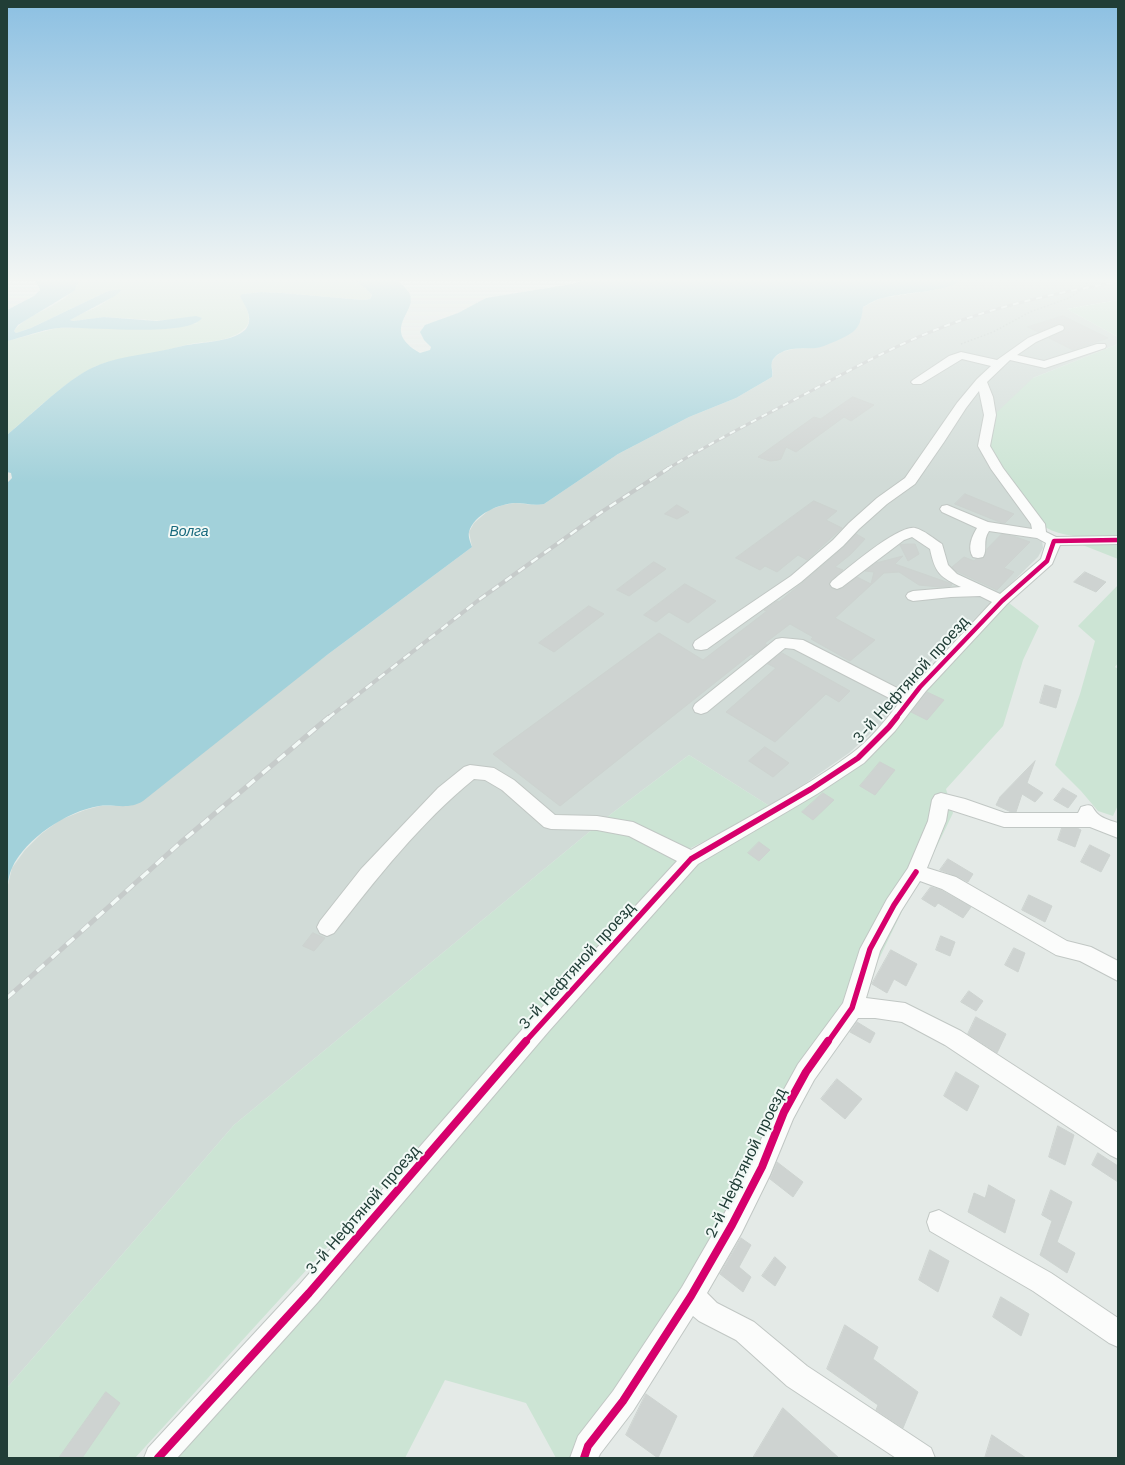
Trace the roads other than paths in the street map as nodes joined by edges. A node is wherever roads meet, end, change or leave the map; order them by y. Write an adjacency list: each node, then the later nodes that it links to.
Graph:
1 (1023, 346): 3 (street)
2 (1100, 346): 3 (street)
3 (1003, 360): 4 (street); 5 (street)
4 (981, 381): 8 (street); 15 (street)
5 (917, 382)
6 (947, 509): 7 (street)
7 (985, 526): 8 (street); 10 (street)
8 (1047, 538): 9 (street); 14 (street, 3-й Нефтяной проезд)
9 (1118, 540)
10 (978, 554)
11 (837, 584): 12 (street)
12 (983, 592): 13 (street); 14 (street)
13 (913, 596)
14 (1002, 601): 16 (street, 3-й Нефтяной проезд)
15 (701, 646)
16 (909, 701): 17 (street); 19 (street, 3-й Нефтяной проезд)
17 (701, 708)
18 (1118, 831): 20 (street, 2-й Нефтяной проезд)
19 (692, 859): 21 (street); 28 (street, 3-й Нефтяной проезд)
20 (916, 872): 22 (street); 23 (street, 2-й Нефтяной проезд)
21 (328, 926)
22 (1118, 972)
23 (852, 1008): 24 (street); 26 (street, 2-й Нефтяной проезд)
24 (1118, 1147)
25 (939, 1222): 27 (street)
26 (691, 1296): 29 (street, 2-й Нефтяной проезд); 30 (street)
27 (1118, 1334)
28 (158, 1458)
29 (584, 1458)
30 (921, 1458)

